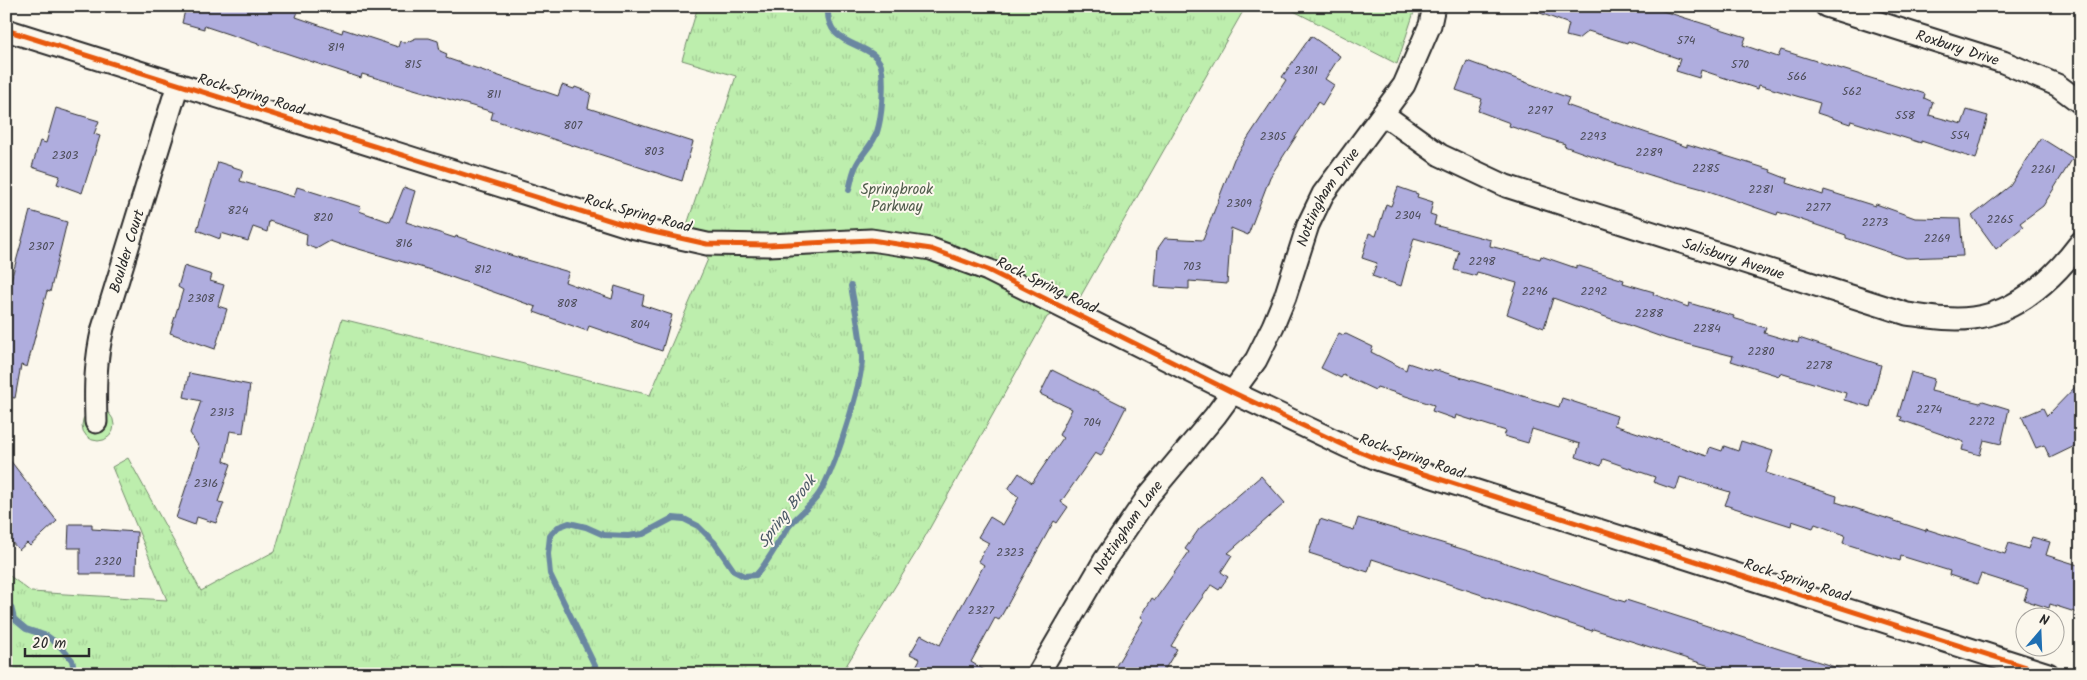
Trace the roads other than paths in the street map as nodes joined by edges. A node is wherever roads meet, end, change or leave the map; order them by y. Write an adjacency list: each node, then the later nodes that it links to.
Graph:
1 (1434, 6): 6 (street, Nottingham Drive)
2 (1826, 6): 5 (street, Roxbury Drive)
3 (6, 30): 4 (street, Rock Spring Road)
4 (178, 84): 8 (street, Rock Spring Road); 9 (street, Boulder Court)
5 (2081, 103)
6 (1383, 114): 7 (street, Salisbury Avenue); 8 (street, Nottingham Drive)
7 (2081, 242)
8 (1234, 393): 10 (street, Nottingham Lane); 11 (street, Rock Spring Road)
9 (96, 422)
10 (1038, 674)
11 (2048, 674)

